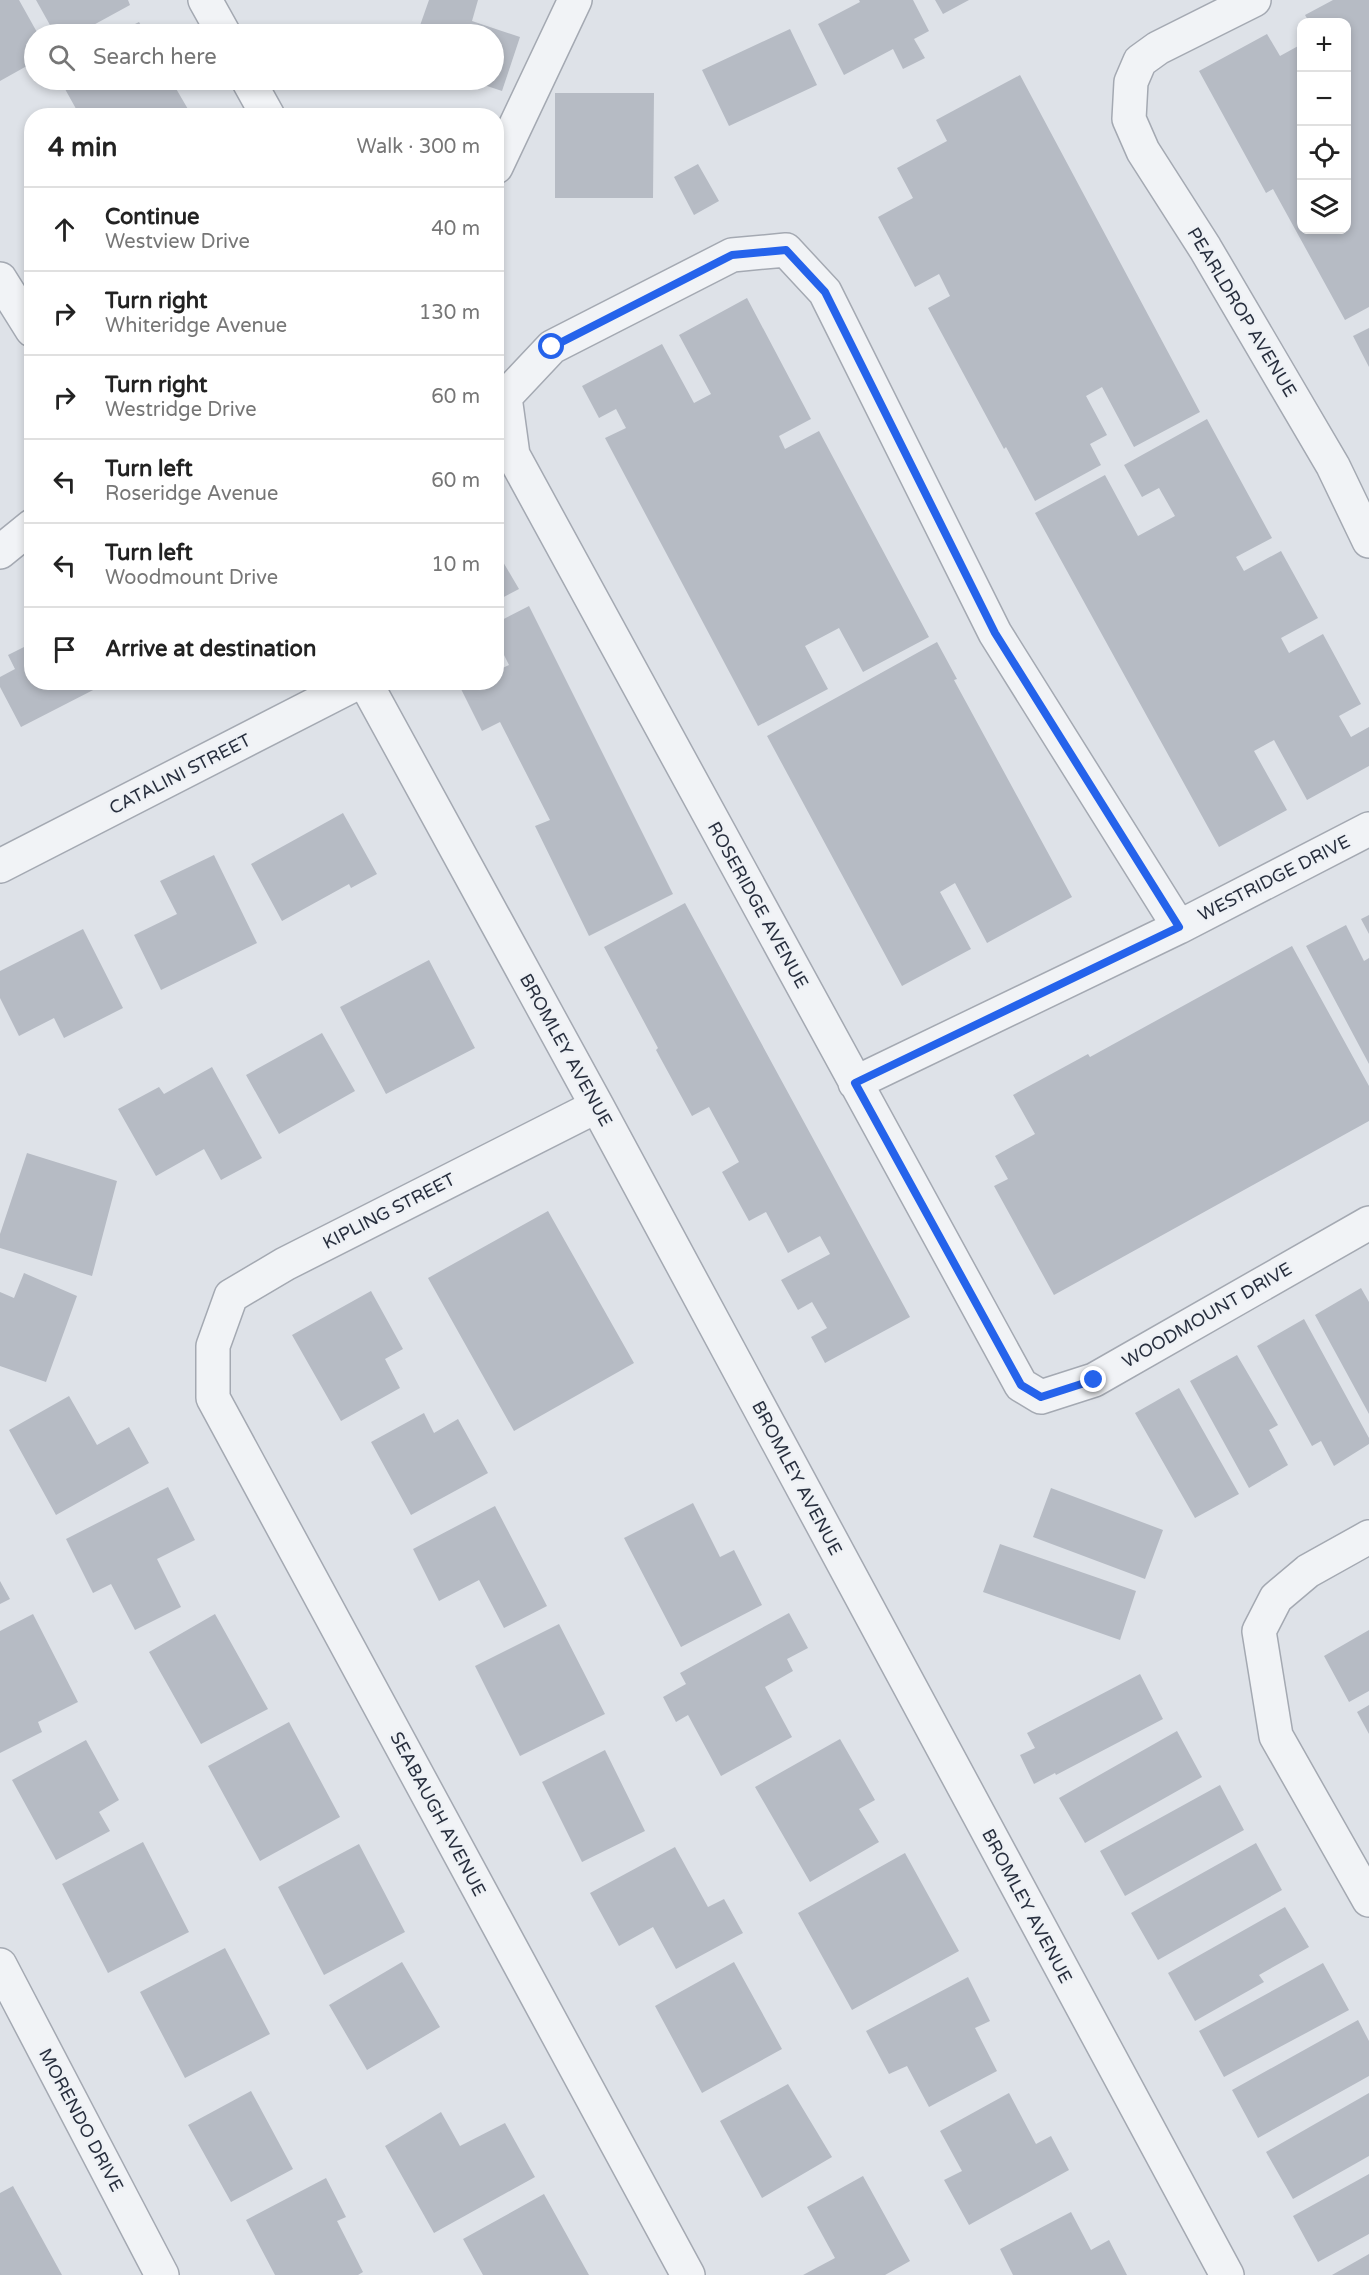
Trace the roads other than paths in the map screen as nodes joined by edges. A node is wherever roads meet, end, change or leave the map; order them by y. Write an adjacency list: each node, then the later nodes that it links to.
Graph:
1 (205, 0): 4 (street)
2 (575, 0): 7 (street)
3 (1254, 0): 11 (street, PEARLDROP AVENUE)
4 (218, 24)
5 (254, 90): 6 (street)
6 (264, 108)
7 (504, 150)
8 (0, 279): 9 (street)
9 (24, 317)
10 (24, 532): 12 (street)
11 (1369, 541)
12 (0, 552)
13 (343, 690): 16 (street, CATALINI STREET)
14 (369, 690): 19 (street, BROMLEY AVENUE)
15 (1369, 829): 17 (street, WESTRIDGE DRIVE)
16 (0, 866)
17 (1179, 927): 18 (street, WESTRIDGE DRIVE); 18 (street, ROSERIDGE AVENUE)
18 (855, 1083): 22 (street, ROSERIDGE AVENUE)
19 (597, 1106): 21 (street, KIPLING STREET); 28 (street, BROMLEY AVENUE)
20 (1369, 1223): 22 (street, WOODMOUNT DRIVE)
21 (213, 1346): 27 (street, SEABAUGH AVENUE)
22 (1041, 1397)
23 (1369, 1537): 24 (street)
24 (1369, 1900)
25 (0, 1965): 26 (street, MORENDO DRIVE)
26 (162, 2275)
27 (688, 2275)
28 (1227, 2275)

